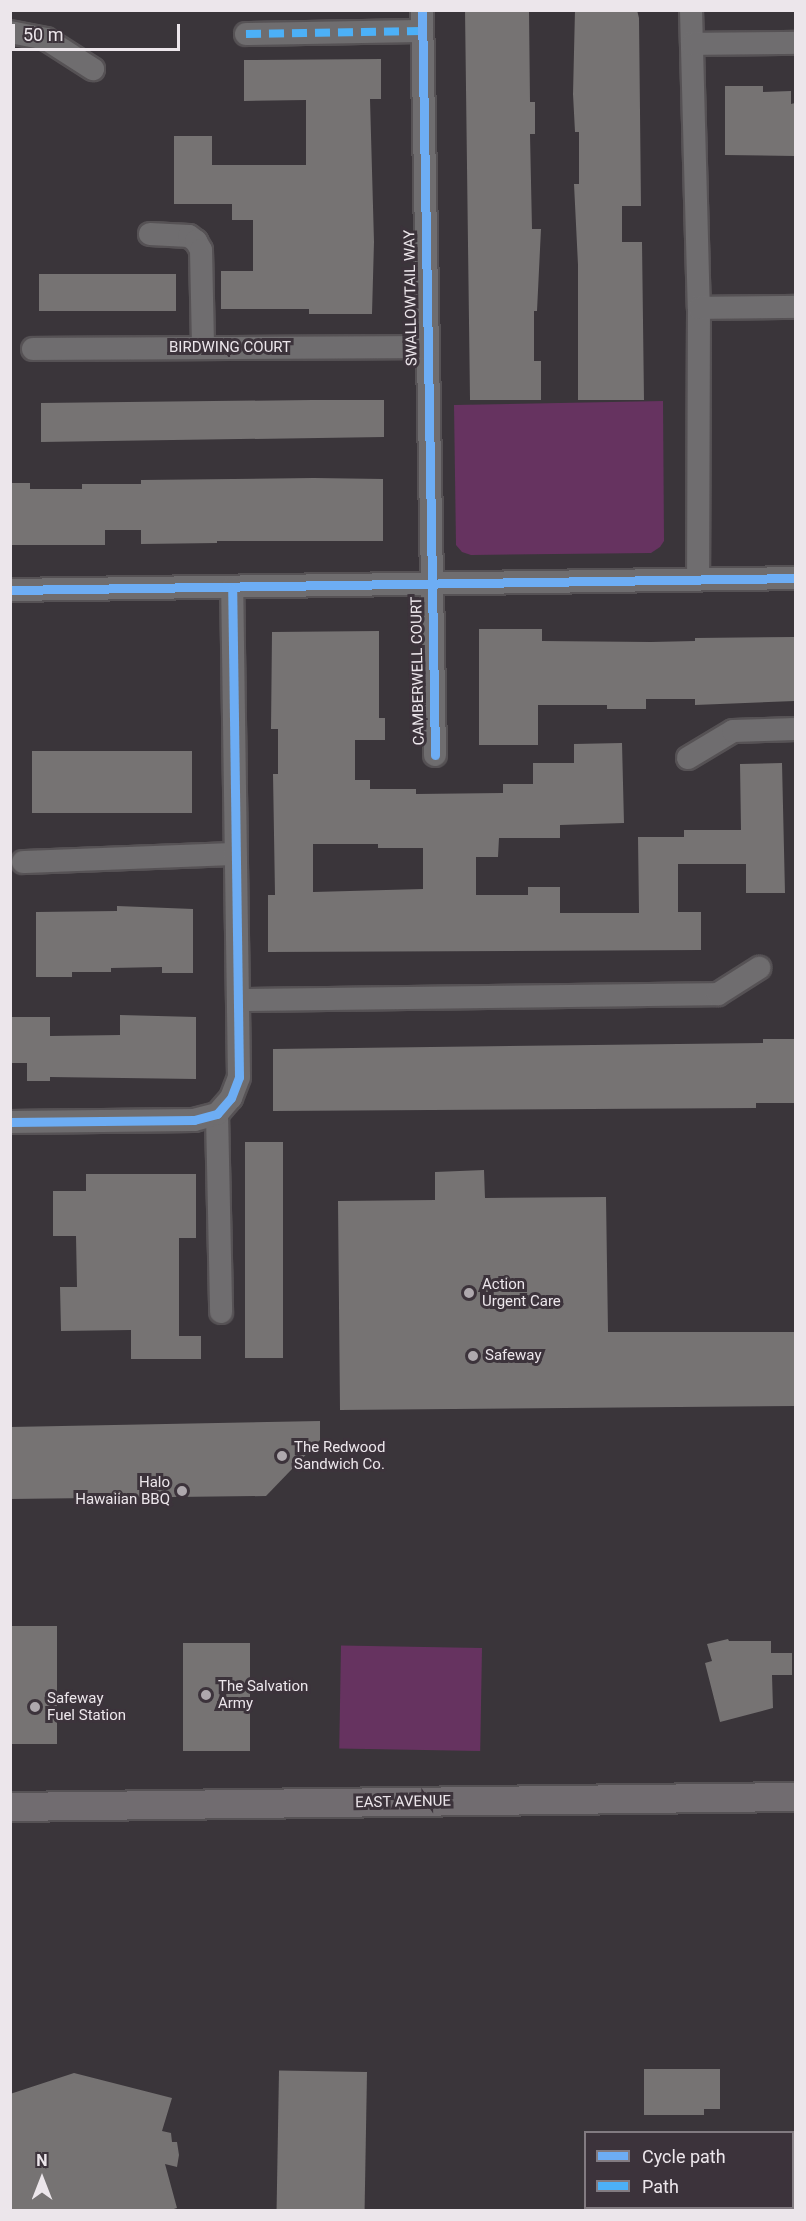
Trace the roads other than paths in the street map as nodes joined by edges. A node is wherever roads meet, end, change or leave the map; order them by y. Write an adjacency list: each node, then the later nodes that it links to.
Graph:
1 (691, 10): 6 (street)
2 (422, 21): 4 (street); 11 (street, SWALLOWTAIL WAY)
3 (10, 32): 7 (street)
4 (246, 34)
5 (795, 43): 6 (street)
6 (692, 44): 10 (street)
7 (93, 69)
8 (150, 234): 12 (street)
9 (795, 307): 10 (street)
10 (699, 308): 15 (street)
11 (427, 346): 12 (street, BIRDWING COURT); 16 (street, SWALLOWTAIL WAY)
12 (203, 348): 13 (street, BIRDWING COURT)
13 (33, 349)
14 (795, 578): 15 (street)
15 (698, 579): 16 (street)
16 (431, 586): 17 (street); 20 (street, CAMBERWELL COURT)
17 (232, 588): 18 (street); 22 (street)
18 (10, 590)
19 (795, 729): 21 (street)
20 (435, 755)
21 (688, 758)
22 (236, 854): 23 (street); 25 (street)
23 (22, 862)
24 (759, 968): 25 (street)
25 (238, 1000): 26 (street)
26 (217, 1114): 27 (street); 28 (street)
27 (10, 1122)
28 (221, 1312)
29 (795, 1797): 30 (main road, EAST AVENUE)
30 (10, 1807)

